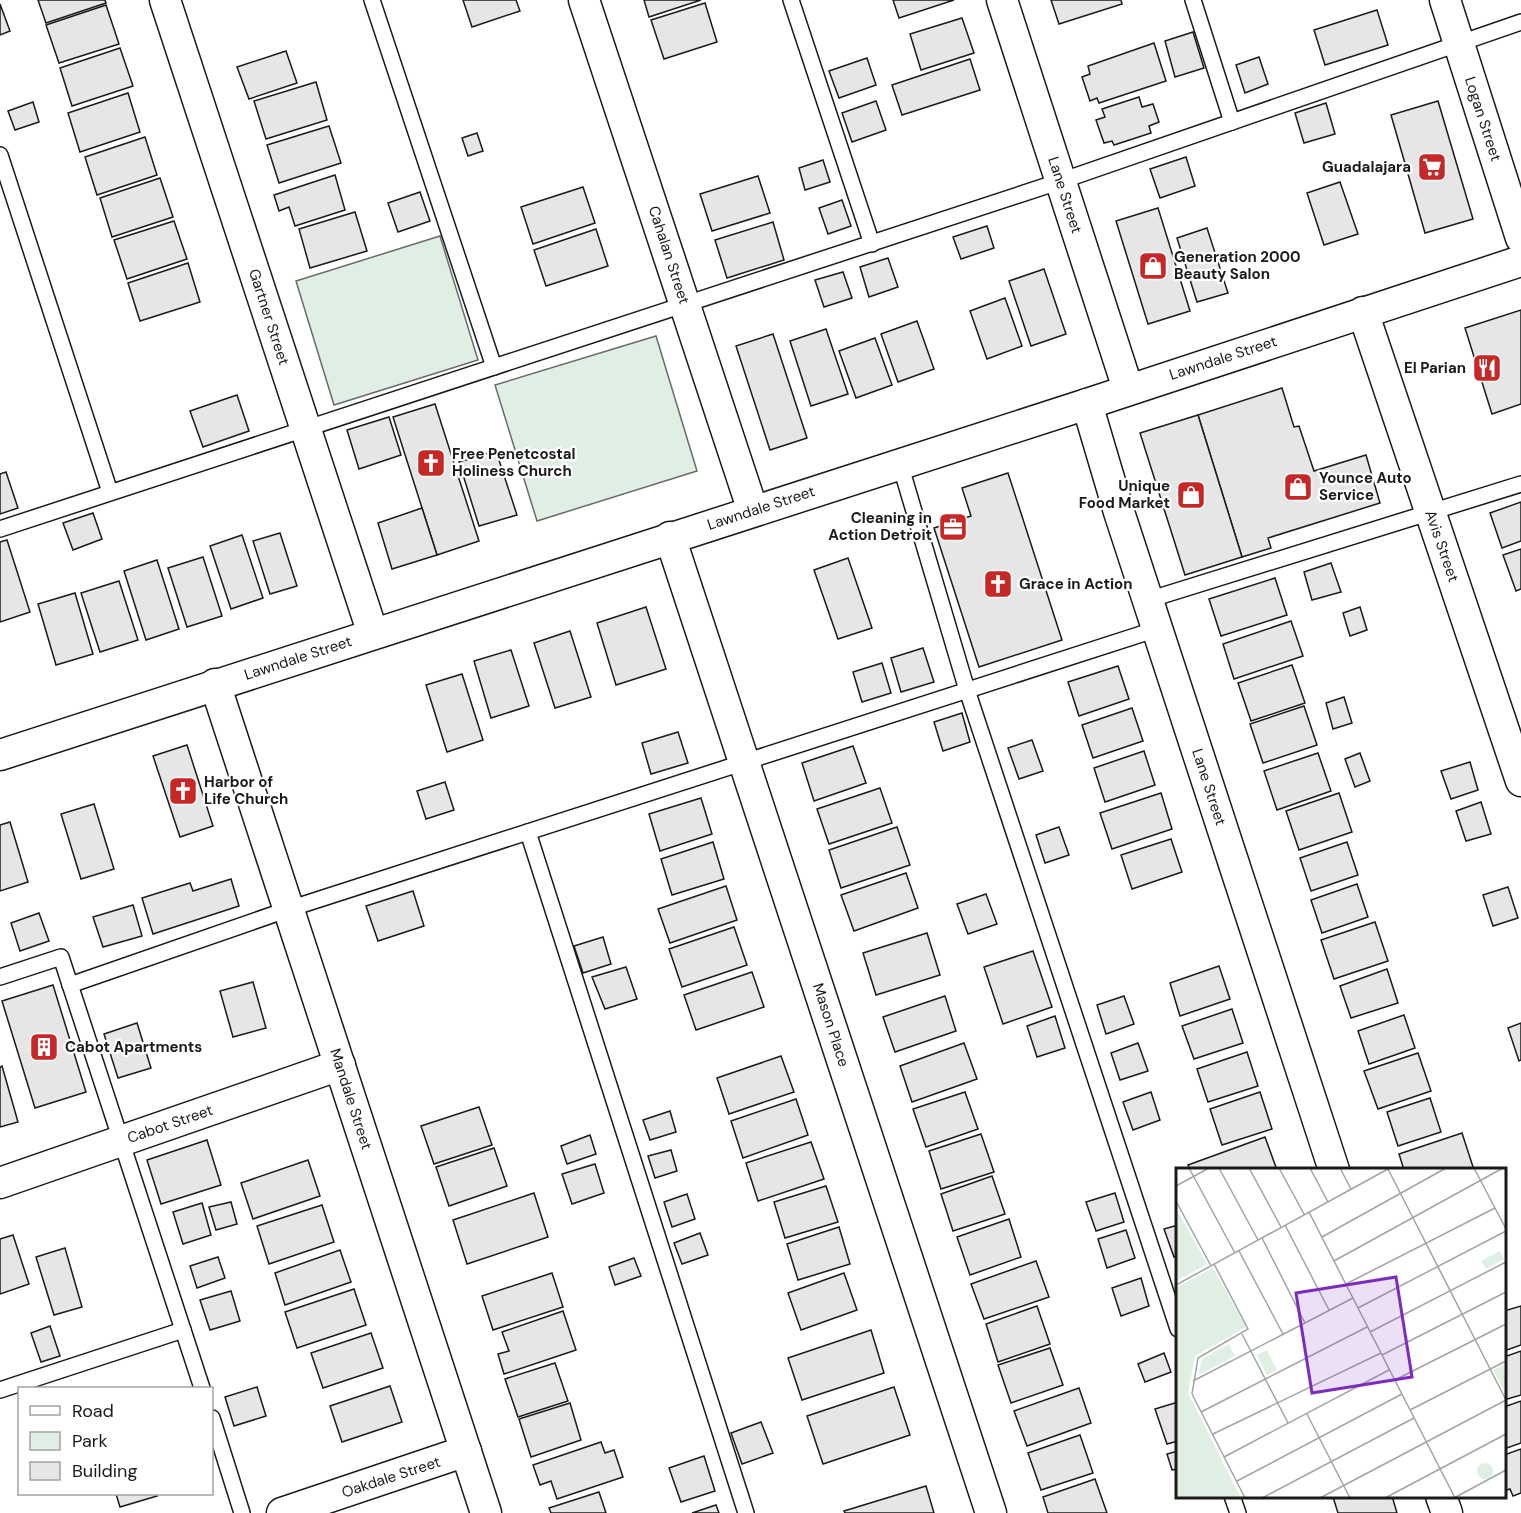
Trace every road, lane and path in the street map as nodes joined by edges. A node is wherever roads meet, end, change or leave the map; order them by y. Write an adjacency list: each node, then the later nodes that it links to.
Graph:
1 (165, 0): 21 (street, Gartner Street)
2 (372, 0): 18 (lane)
3 (584, 0): 16 (street, Cahalan Street)
4 (792, 0): 14 (lane)
5 (1002, 0): 12 (street, Lane Street)
6 (1193, 0): 10 (lane)
7 (1445, 0): 9 (street, Logan Street)
8 (1521, 21): 9 (lane)
9 (1458, 42): 10 (lane); 13 (street, Logan Street)
10 (1232, 122): 12 (lane)
11 (0, 155): 24 (lane)
12 (1061, 181): 14 (lane); 19 (street, Lane Street)
13 (1521, 238)
14 (872, 244): 16 (lane)
15 (1521, 261): 17 (street, Lawndale Street)
16 (685, 305): 18 (lane); 25 (street, Cahalan Street)
17 (1363, 312): 19 (street, Lawndale Street); 26 (street, Avis Street)
18 (494, 367): 21 (lane)
19 (1128, 389): 20 (street, Lawndale Street)
20 (1087, 404): 22 (street, Lawndale Street); 29 (street, Lane Street)
21 (305, 428): 24 (lane); 31 (street, Gartner Street)
22 (900, 464): 25 (street, Lawndale Street); 33 (lane)
23 (1521, 484): 26 (lane)
24 (110, 492): 27 (lane)
25 (753, 511): 28 (street, Lawndale Street)
26 (1430, 513): 29 (lane); 36 (street, Avis Street)
27 (0, 529)
28 (670, 537): 31 (street, Lawndale Street); 35 (street, Mason Place)
29 (1148, 600): 30 (street, Lane Street)
30 (1157, 629): 33 (lane); 43 (street, Lane Street)
31 (373, 633): 32 (street, Lawndale Street)
32 (216, 684): 34 (street, Lawndale Street); 38 (street, Mandale Street)
33 (968, 690): 35 (lane); 45 (lane)
34 (0, 755)
35 (744, 763): 37 (lane); 57 (street, Mason Place)
36 (1521, 781)
37 (528, 832): 38 (lane); 56 (lane)
38 (289, 909): 40 (lane); 41 (street, Mandale Street)
39 (0, 977): 40 (lane)
40 (70, 985): 42 (lane)
41 (340, 1065): 42 (street, Cabot Street); 50 (street, Mandale Street)
42 (121, 1141): 44 (street, Cabot Street); 46 (lane)
43 (1333, 1168)
44 (0, 1183)
45 (1176, 1323)
46 (183, 1330): 47 (lane); 48 (lane)
47 (201, 1387)
48 (0, 1390)
49 (213, 1421): 53 (lane)
50 (466, 1451): 54 (street, Oakdale Street); 55 (street, Mandale Street)
51 (1232, 1498): 58 (lane)
52 (1441, 1498): 59 (street)
53 (242, 1513)
54 (282, 1513)
55 (486, 1513)
56 (746, 1513)
57 (991, 1513)
58 (1238, 1513)
59 (1447, 1513)

